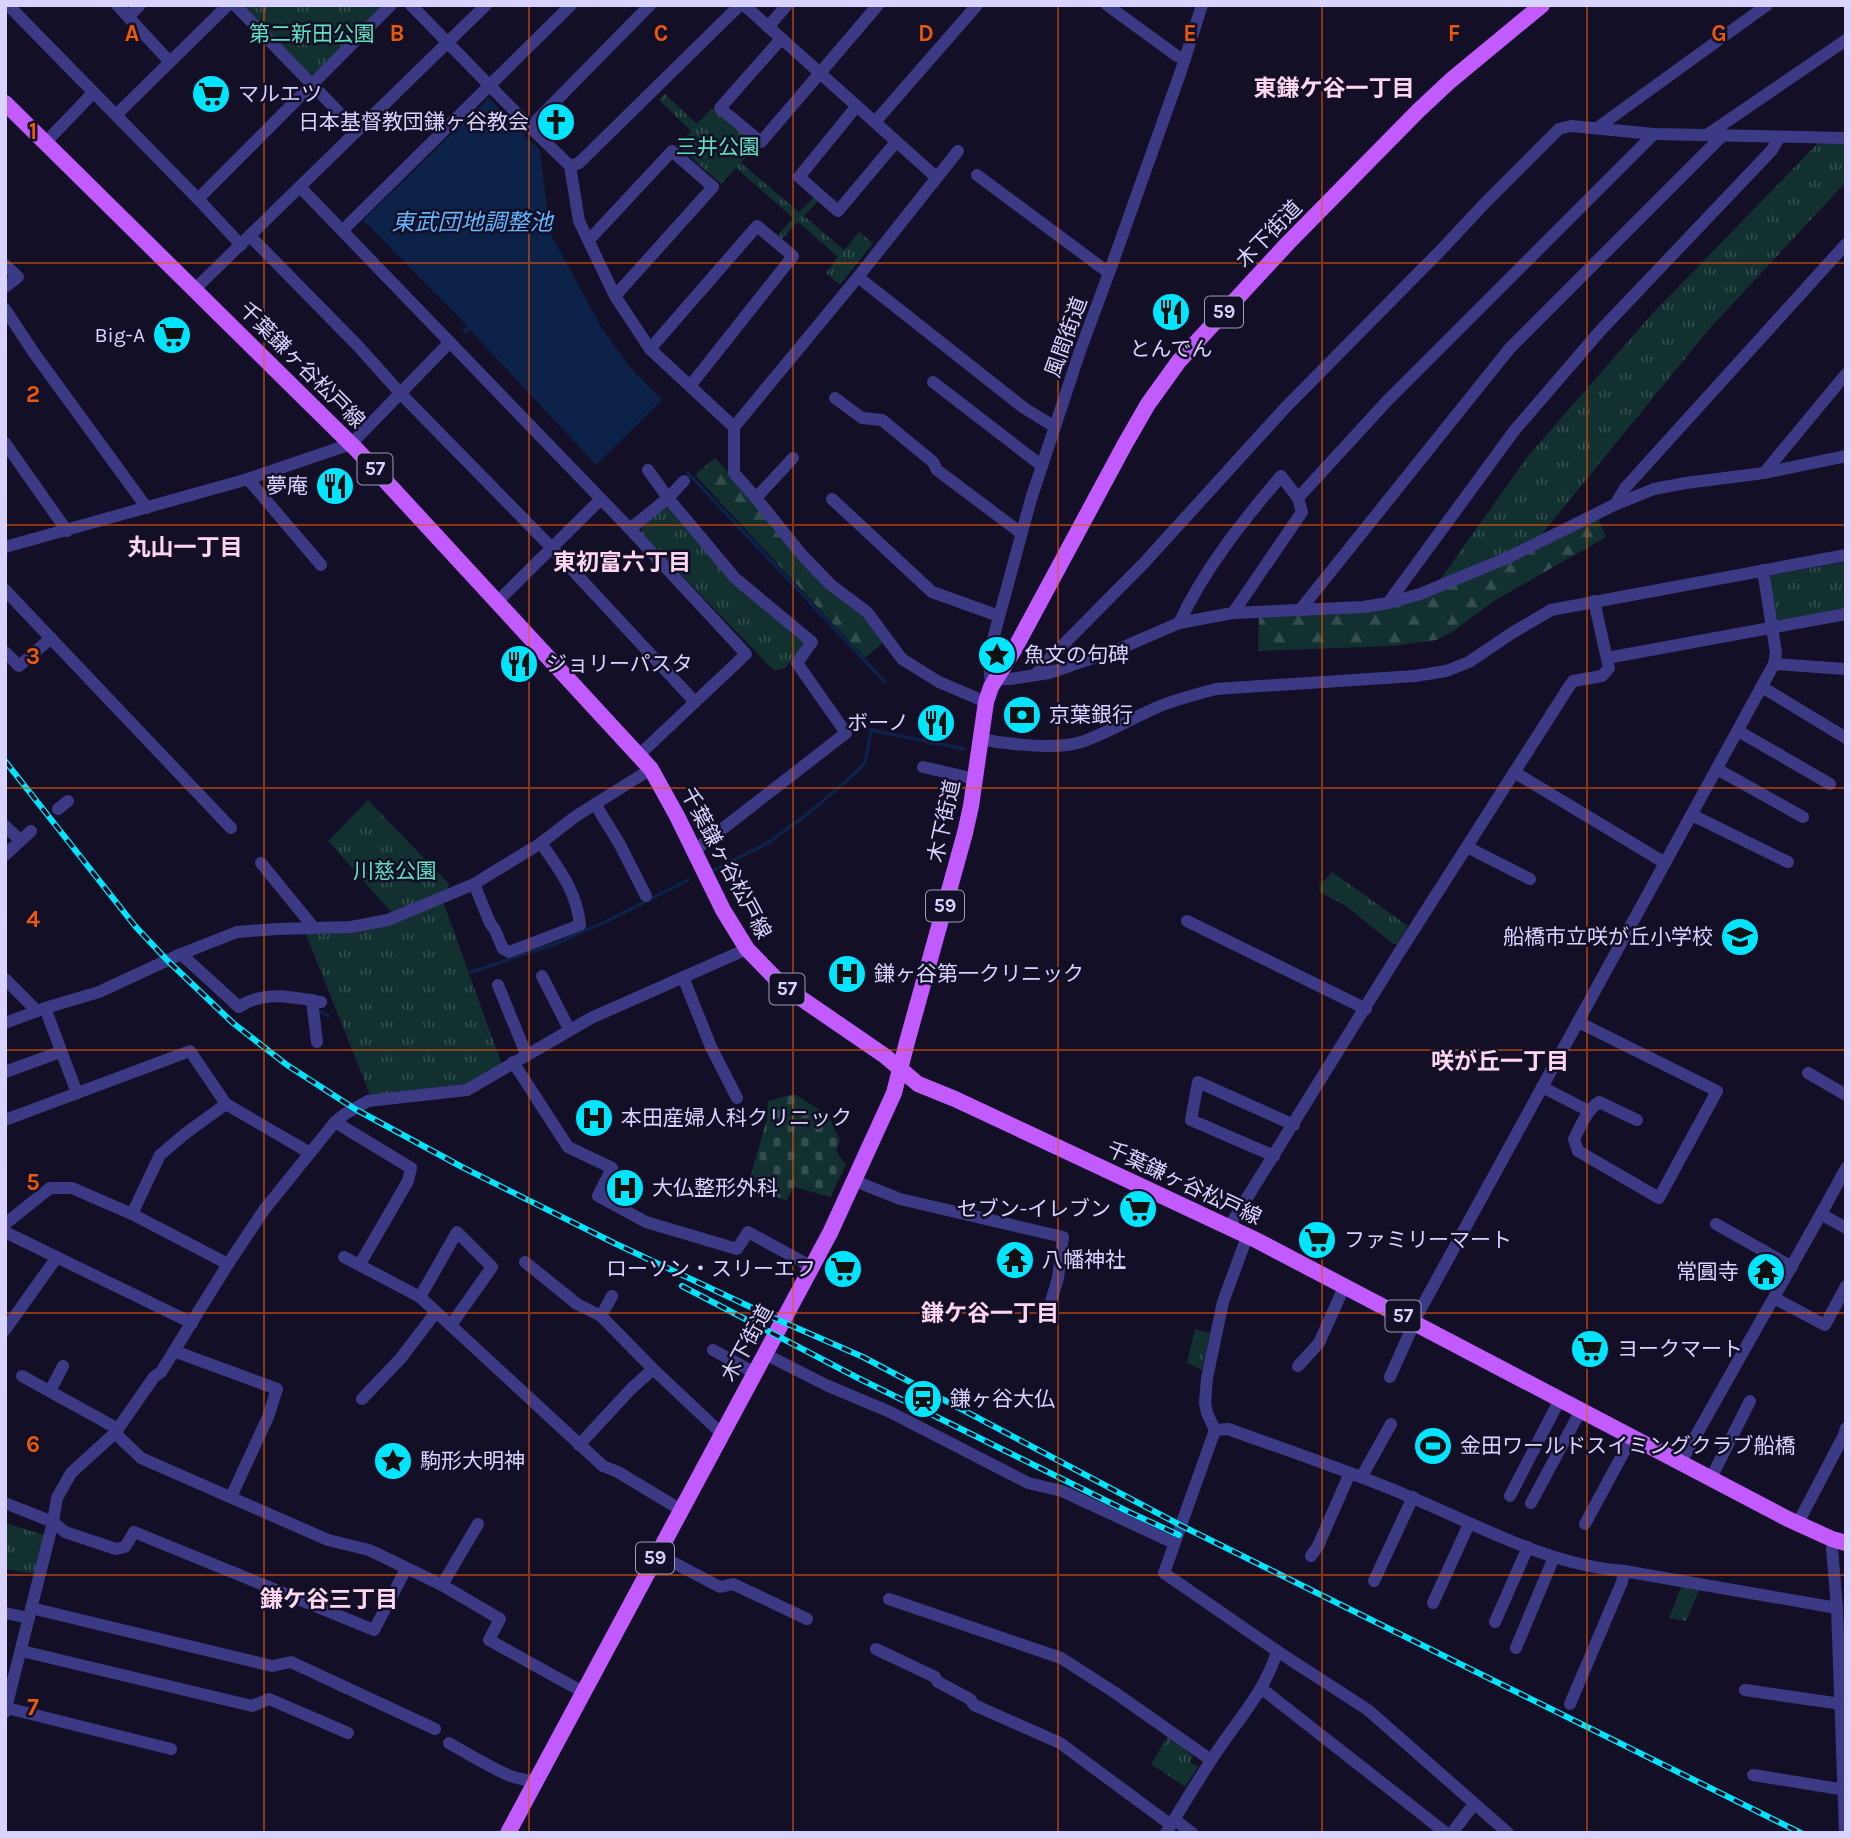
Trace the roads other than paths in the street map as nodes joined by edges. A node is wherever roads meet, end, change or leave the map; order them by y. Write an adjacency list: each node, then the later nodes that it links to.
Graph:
1 (8, 5): 29 (street)
2 (117, 5): 19 (street)
3 (140, 5): 19 (street)
4 (228, 5): 25 (street)
5 (235, 5): 27 (street)
6 (391, 5): 27 (street)
7 (411, 5): 23 (street)
8 (486, 5): 23 (street)
9 (571, 5): 28 (street)
10 (650, 5): 34 (street)
11 (742, 5): 20 (street); 45 (street)
12 (786, 5): 20 (street)
13 (878, 5): 26 (street)
14 (977, 5): 33 (street)
15 (1108, 5): 24 (street)
16 (1202, 5): 24 (street, 風間街道)
17 (1542, 5): 111 (main road, 木下街道 / 59)
18 (1767, 5): 35 (street)
19 (128, 17): 25 (street)
20 (768, 27): 21 (street)
21 (782, 39): 26 (street); 26 (street)
22 (1846, 40): 38 (street)
23 (448, 42): 28 (street); 36 (street)
24 (1185, 59): 55 (street, 風間街道)
25 (170, 62): 32 (street)
26 (821, 73): 31 (street)
27 (311, 84): 36 (street); 49 (street)
28 (490, 85): 34 (street); 50 (street)
29 (93, 93): 32 (street); 43 (street)
30 (5, 103): 43 (main road, 千葉鎌ヶ谷松戸線 / 57)
31 (856, 107): 33 (street); 42 (street)
32 (116, 115): 49 (street)
33 (876, 122): 42 (street)
34 (530, 127): 45 (street)
35 (1597, 128): 37 (street); 109 (street)
36 (358, 131): 48 (street)
37 (1654, 134): 38 (street); 81 (street)
38 (1706, 135): 40 (street)
39 (1842, 135): 41 (street)
40 (1722, 136): 41 (street); 98 (street)
41 (1779, 138): 97 (street)
42 (896, 142): 47 (street)
43 (46, 143): 58 (main road, 千葉鎌ヶ谷松戸線 / 57)
44 (958, 151): 47 (street)
45 (570, 166): 52 (street)
46 (977, 175): 55 (street)
47 (936, 177): 56 (street)
48 (300, 187): 50 (street); 51 (street)
49 (198, 199): 51 (street)
50 (343, 230): 61 (street)
51 (245, 240): 58 (street); 66 (street)
52 (589, 240): 59 (street); 59 (street)
53 (1846, 244): 84 (street)
54 (5, 265): 57 (street)
55 (1110, 272): 69 (street, 風間街道)
56 (858, 277): 68 (street); 69 (street)
57 (5, 286)
58 (195, 289): 71 (main road, 千葉鎌ヶ谷松戸線 / 57)
59 (615, 296): 62 (street)
60 (5, 309): 85 (street)
61 (450, 342): 66 (street); 82 (street)
62 (650, 349): 65 (street); 65 (street)
63 (1844, 380): 76 (street)
64 (933, 382): 74 (street)
65 (690, 386): 68 (street)
66 (401, 394): 71 (street); 90 (street)
67 (835, 398): 88 (street)
68 (734, 427): 80 (street)
69 (1055, 427): 74 (street, 風間街道)
70 (5, 443): 87 (street)
71 (351, 444): 77 (street); 95 (main road, 千葉鎌ヶ谷松戸線 / 57)
72 (1846, 456): 76 (street)
73 (793, 458): 80 (street)
74 (1042, 466): 88 (street, 風間街道)
75 (648, 470): 79 (street)
76 (1764, 473): 84 (street)
77 (248, 479): 85 (street); 92 (street)
78 (684, 481): 79 (street)
79 (668, 498): 86 (street); 132 (street)
80 (756, 498): 111 (street)
81 (1298, 498): 99 (street); 102 (street)
82 (601, 499): 86 (street); 90 (street)
83 (832, 499): 101 (street)
84 (1614, 505): 97 (street)
85 (147, 508): 87 (street)
86 (630, 529): 112 (street)
87 (67, 531): 89 (street)
88 (1021, 533): 101 (street, 風間街道)
89 (5, 547)
90 (551, 547): 95 (street); 112 (street)
91 (1846, 555): 93 (street)
92 (321, 565)
93 (1763, 570): 96 (street); 103 (street)
94 (5, 590): 104 (street)
95 (497, 601): 116 (main road, 千葉鎌ヶ谷松戸線 / 57)
96 (1594, 601): 106 (street); 114 (street)
97 (1388, 603): 98 (street)
98 (1300, 610): 99 (street)
99 (1233, 613): 102 (street)
100 (1846, 614): 103 (street)
101 (999, 616): 111 (street, 風間街道)
102 (1179, 623): 109 (street)
103 (1773, 628): 106 (street); 107 (street)
104 (51, 638): 105 (street); 127 (street)
105 (5, 652)
106 (1607, 658): 120 (street)
107 (1774, 664): 108 (street); 110 (street)
108 (1846, 670)
109 (1035, 675): 111 (street)
110 (1762, 687): 113 (street); 115 (street)
111 (991, 689): 114 (main road, 木下街道 / 59)
112 (695, 702): 116 (street)
113 (1738, 731): 119 (street); 122 (street)
114 (980, 738): 121 (main road, 木下街道 / 59)
115 (1846, 738)
116 (639, 755): 118 (main road, 千葉鎌ヶ谷松戸線 / 57)
117 (923, 767): 121 (street)
118 (651, 769): 123 (street); 132 (main road, 千葉鎌ヶ谷松戸線 / 57)
119 (1717, 769): 124 (street); 125 (street)
120 (1514, 772): 131 (street); 136 (street)
121 (975, 779): 157 (main road, 木下街道 / 59)
122 (1830, 784)
123 (595, 804): 130 (street); 139 (street)
124 (1692, 816): 134 (street); 136 (street)
125 (1803, 817)
126 (5, 826): 129 (street)
127 (231, 828)
128 (31, 831): 129 (street)
129 (20, 840): 133 (street)
130 (541, 843): 138 (street); 138 (street)
131 (1467, 847): 137 (street); 149 (street)
132 (694, 851): 142 (main road, 千葉鎌ヶ谷松戸線 / 57)
133 (5, 855)
134 (1788, 862)
135 (261, 863): 141 (street)
136 (1665, 863): 150 (street)
137 (1530, 879)
138 (474, 884): 141 (street)
139 (646, 896)
140 (1187, 921): 149 (street)
141 (314, 928): 143 (street)
142 (747, 949): 145 (street); 157 (main road, 千葉鎌ヶ谷松戸線 / 57)
143 (181, 954): 148 (street); 153 (street)
144 (542, 976): 152 (street)
145 (683, 977): 152 (street); 163 (street)
146 (5, 979): 148 (street)
147 (498, 985): 155 (street)
148 (41, 1009): 151 (street); 154 (street)
149 (1366, 1009): 169 (street)
150 (1578, 1022): 160 (street); 165 (street)
151 (5, 1023)
152 (569, 1029): 155 (street)
153 (317, 1042)
154 (60, 1052): 158 (street); 161 (street)
155 (526, 1054): 156 (street)
156 (513, 1062): 168 (street); 187 (street)
157 (901, 1071): 173 (main road, 木下街道 / 59); 178 (main road, 千葉鎌ヶ谷松戸線 / 57)
158 (5, 1072)
159 (1808, 1073): 162 (street)
160 (1542, 1087): 165 (street); 197 (street)
161 (77, 1093): 164 (street); 166 (street)
162 (1846, 1095)
163 (737, 1098)
164 (226, 1104): 170 (street); 174 (street)
165 (1588, 1111): 167 (street)
166 (5, 1120)
167 (1637, 1120)
168 (335, 1122): 170 (street); 186 (street)
169 (1294, 1125): 171 (street); 171 (street)
170 (310, 1153): 185 (street)
171 (1275, 1156): 178 (street)
172 (1845, 1172): 175 (street)
173 (855, 1181): 187 (main road, 木下街道 / 59); 195 (street)
174 (132, 1214): 176 (street); 185 (street)
175 (1821, 1214): 179 (street); 188 (street)
176 (5, 1224)
177 (1716, 1224): 188 (street)
178 (1229, 1227): 189 (main road, 千葉鎌ヶ谷松戸線 / 57)
179 (1846, 1228)
180 (5, 1232): 182 (street)
181 (1244, 1245): 217 (street)
182 (57, 1257): 198 (street); 200 (street)
183 (344, 1257): 186 (street)
184 (525, 1262): 196 (street)
185 (228, 1264): 198 (street)
186 (360, 1264): 192 (street)
187 (812, 1266): 203 (main road, 木下街道 / 59)
188 (1792, 1267): 193 (street)
189 (1345, 1285): 197 (main road, 千葉鎌ヶ谷松戸線 / 57); 205 (street)
190 (1846, 1286): 193 (street)
191 (612, 1296): 196 (street)
192 (420, 1297): 194 (street); 199 (street)
193 (1774, 1298): 223 (street)
194 (436, 1312): 199 (street); 211 (street)
195 (1046, 1315)
196 (601, 1316): 206 (street)
197 (1414, 1322): 209 (street); 212 (main road, 千葉鎌ヶ谷松戸線 / 57)
198 (192, 1323): 202 (street)
199 (451, 1325): 221 (street)
200 (5, 1330)
201 (713, 1350): 207 (street)
202 (174, 1351): 218 (street); 228 (street)
203 (765, 1354): 207 (main road, 木下街道 / 59); 238 (street)
204 (63, 1366): 210 (street)
205 (1298, 1366)
206 (653, 1369): 219 (street); 221 (street)
207 (755, 1373): 219 (main road, 木下街道 / 59)
208 (22, 1376): 210 (street)
209 (1390, 1377)
210 (50, 1391): 218 (street)
211 (362, 1399)
212 (1560, 1399): 214 (main road, 千葉鎌ヶ谷松戸線 / 57); 227 (street)
213 (1750, 1401): 226 (street)
214 (1581, 1410): 220 (main road, 千葉鎌ヶ谷松戸線 / 57); 231 (street)
215 (1391, 1424): 225 (street)
216 (1846, 1428): 222 (street)
217 (1215, 1430): 225 (street); 238 (street)
218 (116, 1431): 228 (street); 233 (street)
219 (721, 1433): 232 (main road, 木下街道 / 59)
220 (1632, 1437): 223 (main road, 千葉鎌ヶ谷松戸線 / 57); 237 (street)
221 (579, 1445): 232 (street)
222 (1832, 1458): 224 (street); 234 (street)
223 (1681, 1462): 226 (main road, 千葉鎌ヶ谷松戸線 / 57)
224 (1846, 1464)
225 (1356, 1474): 229 (street); 242 (street)
226 (1711, 1478): 234 (main road, 千葉鎌ヶ谷松戸線 / 57)
227 (1510, 1496)
228 (232, 1497): 244 (street)
229 (1413, 1497): 236 (street); 246 (street)
230 (5, 1503): 233 (street)
231 (1531, 1503)
232 (681, 1510): 241 (main road, 木下街道 / 59)
233 (53, 1522): 244 (street); 252 (street)
234 (1798, 1523): 239 (main road, 千葉鎌ヶ谷松戸線 / 57)
235 (478, 1524): 247 (street)
236 (1469, 1524): 240 (street); 249 (street)
237 (1584, 1524)
238 (1174, 1543): 258 (street)
239 (1839, 1545): 250 (street)
240 (1528, 1547): 243 (street); 254 (street)
241 (657, 1554): 253 (street); 261 (main road, 木下街道 / 59)
242 (1311, 1556)
243 (1553, 1557): 245 (street); 255 (street)
244 (406, 1569): 247 (street)
245 (1623, 1571): 250 (street); 262 (street)
246 (1374, 1581)
247 (442, 1585): 261 (street)
248 (889, 1599): 270 (street)
249 (1433, 1603)
250 (1837, 1608): 263 (street)
251 (5, 1613): 252 (street)
252 (30, 1613): 257 (street); 265 (street)
253 (807, 1619)
254 (1495, 1622)
255 (1516, 1648)
256 (876, 1649): 275 (street)
257 (22, 1651): 264 (street); 266 (street)
258 (1277, 1651): 259 (street); 274 (street)
259 (1260, 1690): 270 (street); 278 (street)
260 (1745, 1690): 263 (street)
261 (583, 1692): 272 (main road, 木下街道 / 59)
262 (1570, 1703)
263 (1841, 1704): 269 (street)
264 (6, 1710): 268 (street)
265 (435, 1729)
266 (348, 1733)
267 (449, 1743): 272 (street)
268 (172, 1749)
269 (1844, 1757): 273 (street)
270 (1211, 1760): 275 (street)
271 (1753, 1775): 273 (street)
272 (535, 1783): 276 (main road, 木下街道 / 59)
273 (1845, 1790): 281 (street)
274 (1474, 1804): 279 (street); 280 (street)
275 (1171, 1825): 277 (street)
276 (508, 1833)
277 (1192, 1833)
278 (1446, 1833)
279 (1452, 1833)
280 (1508, 1833)
281 (1845, 1833)

